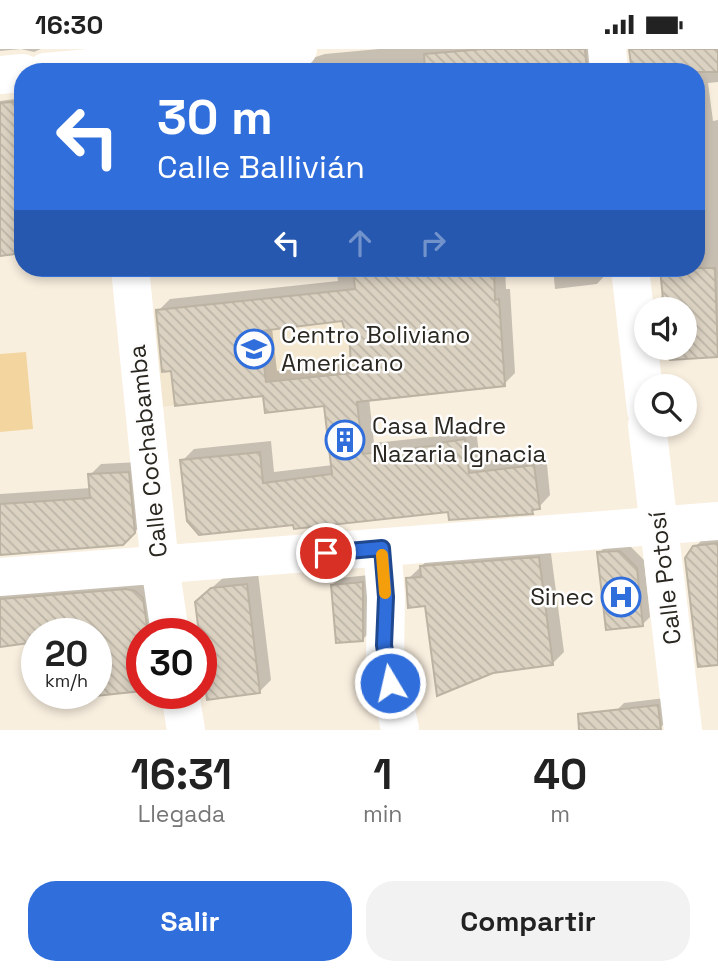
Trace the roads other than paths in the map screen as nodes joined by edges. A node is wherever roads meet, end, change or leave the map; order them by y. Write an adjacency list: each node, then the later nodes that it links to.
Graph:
1 (298, 49): 2 (street)
2 (112, 62)
3 (131, 277): 10 (street, Calle Cochabamba)
4 (631, 277): 5 (street)
5 (642, 374)
6 (648, 437): 8 (street, Calle Potosí)
7 (718, 521): 8 (street)
8 (658, 525): 9 (street); 16 (street, Calle Potosí)
9 (382, 548): 10 (street); 14 (street)
10 (160, 566): 11 (street); 12 (street, Calle Cochabamba)
11 (0, 577)
12 (168, 618)
13 (183, 709): 15 (street)
14 (400, 729)
15 (186, 730)
16 (683, 730)

